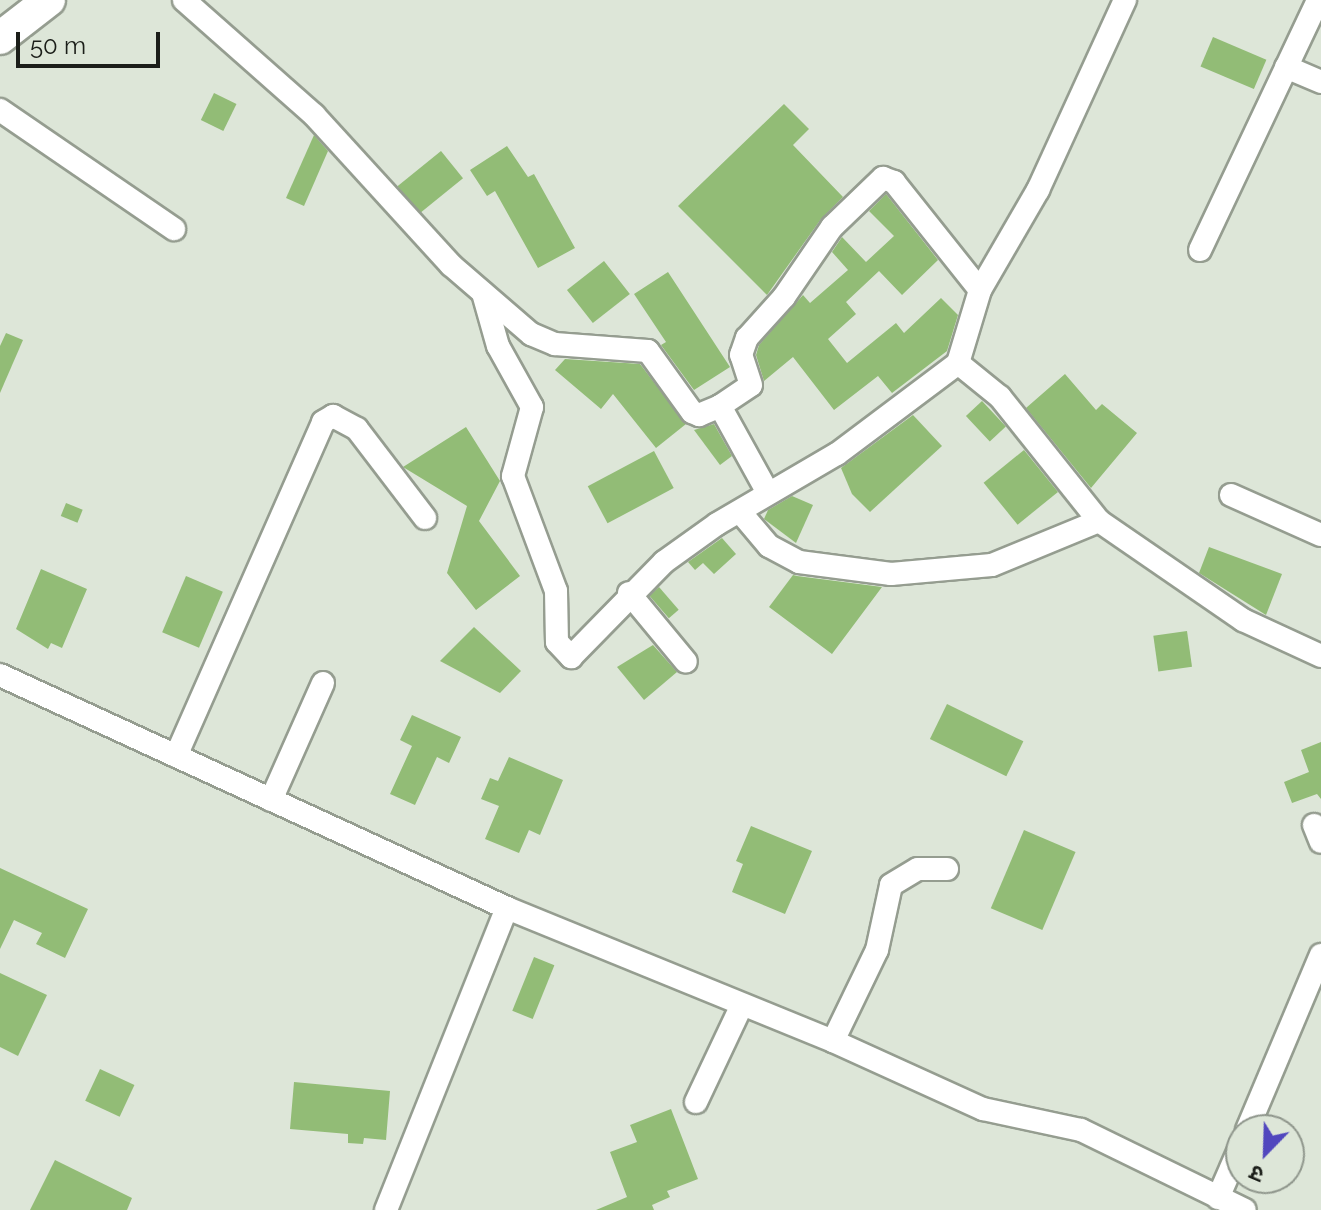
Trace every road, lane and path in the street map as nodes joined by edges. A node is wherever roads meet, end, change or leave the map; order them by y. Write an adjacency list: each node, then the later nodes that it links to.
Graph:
1 (49, 0): 5 (street)
2 (184, 0): 12 (street)
3 (1125, 0): 11 (street)
4 (1318, 0): 6 (street)
5 (0, 38)
6 (1286, 67): 7 (street); 10 (street)
7 (1321, 82)
8 (0, 110): 9 (street)
9 (174, 229)
10 (1200, 250)
11 (980, 290): 13 (street); 14 (street)
12 (483, 293): 14 (street); 21 (street)
13 (958, 363): 15 (street); 19 (street)
14 (720, 406): 15 (street)
15 (768, 493): 17 (street)
16 (1231, 495): 20 (street)
17 (741, 513): 19 (street); 21 (street)
18 (425, 518): 26 (street)
19 (1099, 521): 22 (street)
20 (1321, 535)
21 (629, 593): 23 (street)
22 (1321, 656)
23 (686, 662)
24 (0, 675): 26 (street)
25 (323, 683): 27 (street)
26 (176, 756): 27 (street)
27 (271, 800): 29 (street)
28 (947, 869): 32 (street)
29 (507, 908): 31 (street); 37 (street)
30 (1321, 955): 34 (street)
31 (741, 1007): 32 (street); 33 (street)
32 (833, 1041): 36 (street)
33 (696, 1102)
34 (1254, 1114)
35 (1225, 1182): 36 (street)
36 (1218, 1198): 38 (street)
37 (386, 1210)
38 (1245, 1210)

